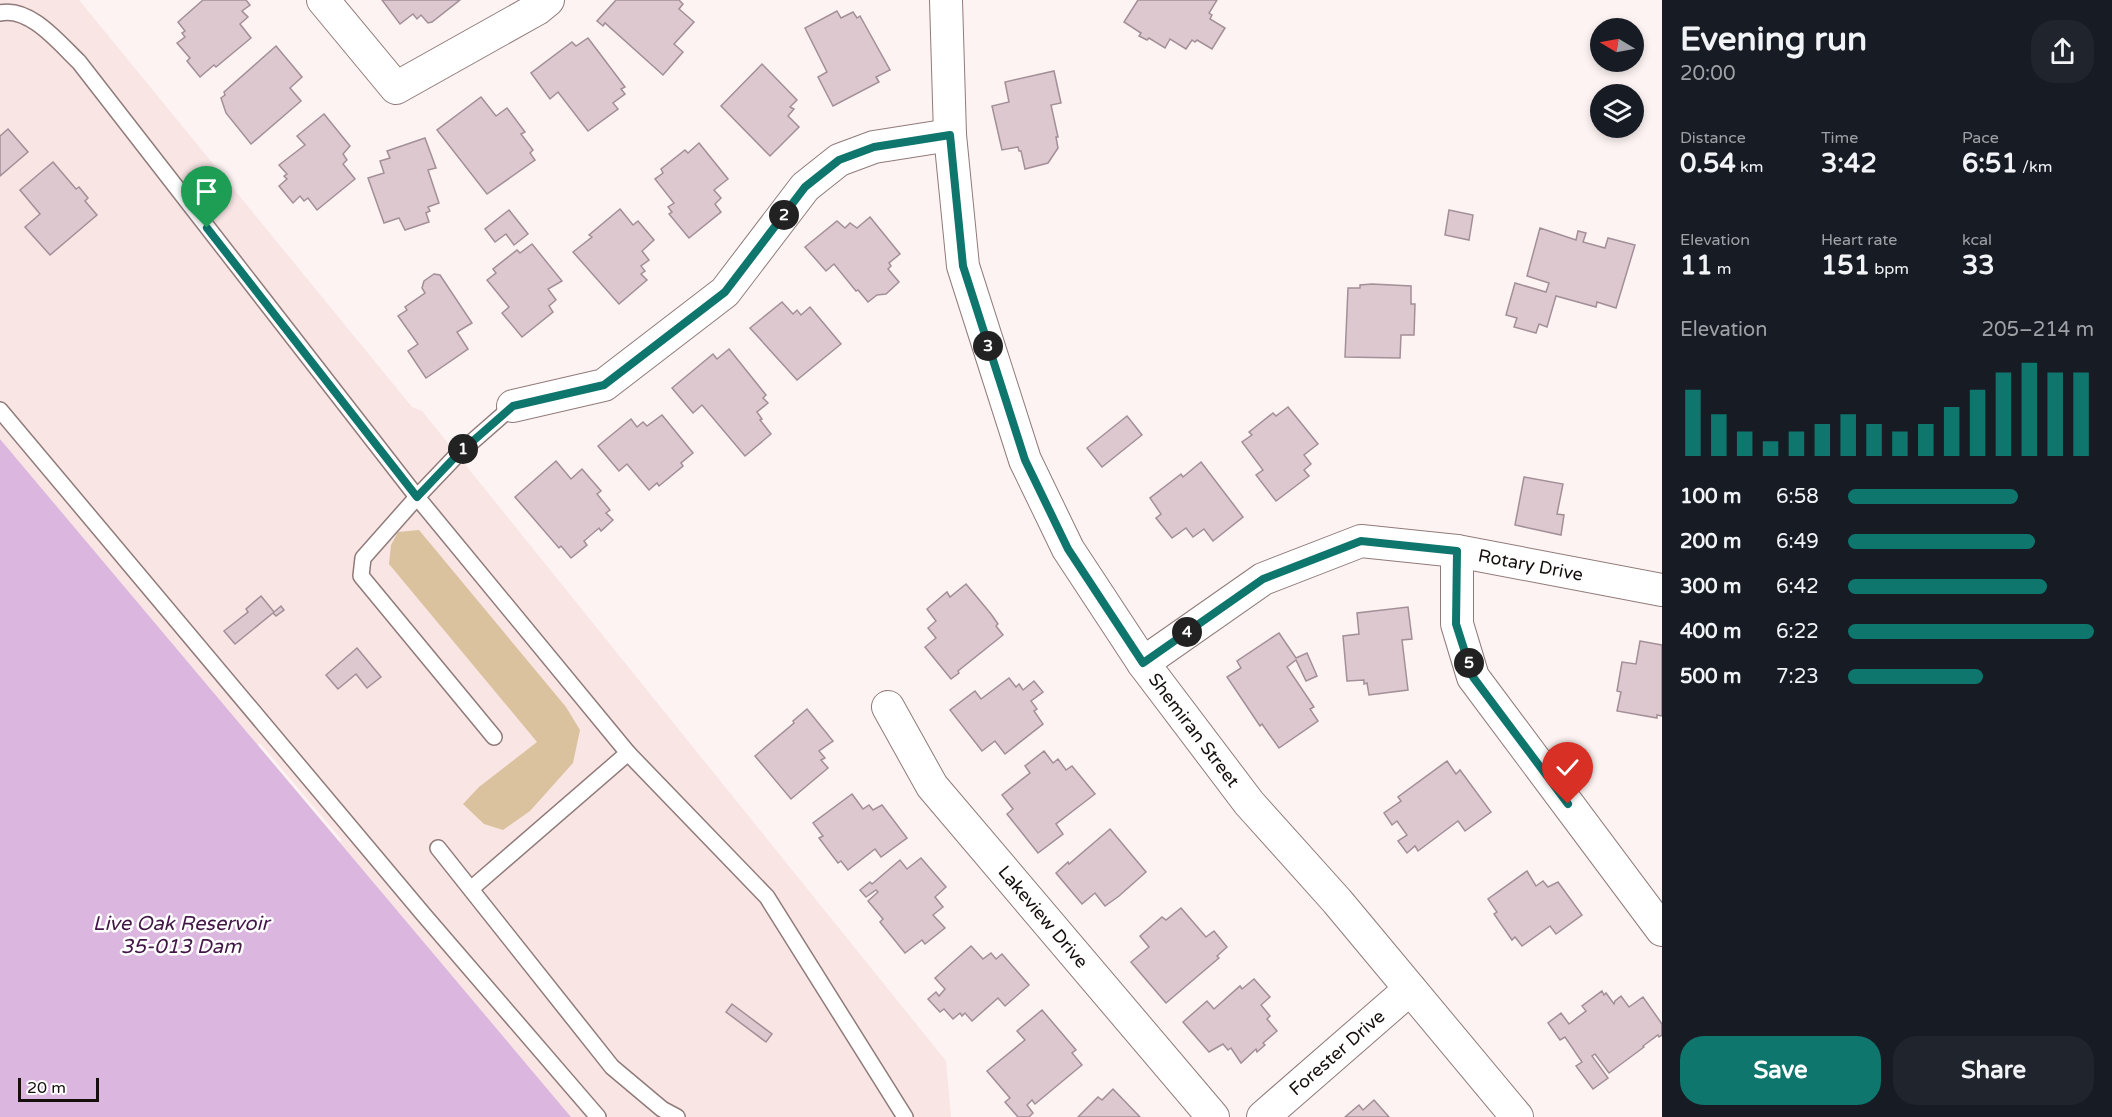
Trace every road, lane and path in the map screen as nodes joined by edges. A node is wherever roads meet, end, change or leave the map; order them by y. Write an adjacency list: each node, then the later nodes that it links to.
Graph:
1 (323, 0): 2 (street)
2 (548, 0)
3 (946, 0): 5 (street, Shemiran Street)
4 (0, 13): 8 (lane)
5 (950, 135): 6 (street); 11 (street, Shemiran Street)
6 (513, 406): 8 (lane)
7 (0, 410): 19 (lane)
8 (417, 497): 13 (lane); 14 (lane)
9 (1457, 551): 10 (street, Rotary Drive); 11 (street, Rotary Drive); 17 (street)
10 (1662, 590)
11 (1143, 663): 18 (street, Shemiran Street)
12 (888, 707): 22 (street, Lakeview Drive)
13 (494, 737)
14 (628, 753): 16 (lane); 21 (lane)
15 (438, 848): 16 (lane)
16 (472, 888): 20 (lane)
17 (1662, 930)
18 (1410, 989): 23 (street, Forester Drive); 24 (street, Shemiran Street)
19 (597, 1117)
20 (677, 1117)
21 (905, 1117)
22 (1213, 1117)
23 (1263, 1117)
24 (1517, 1117)

